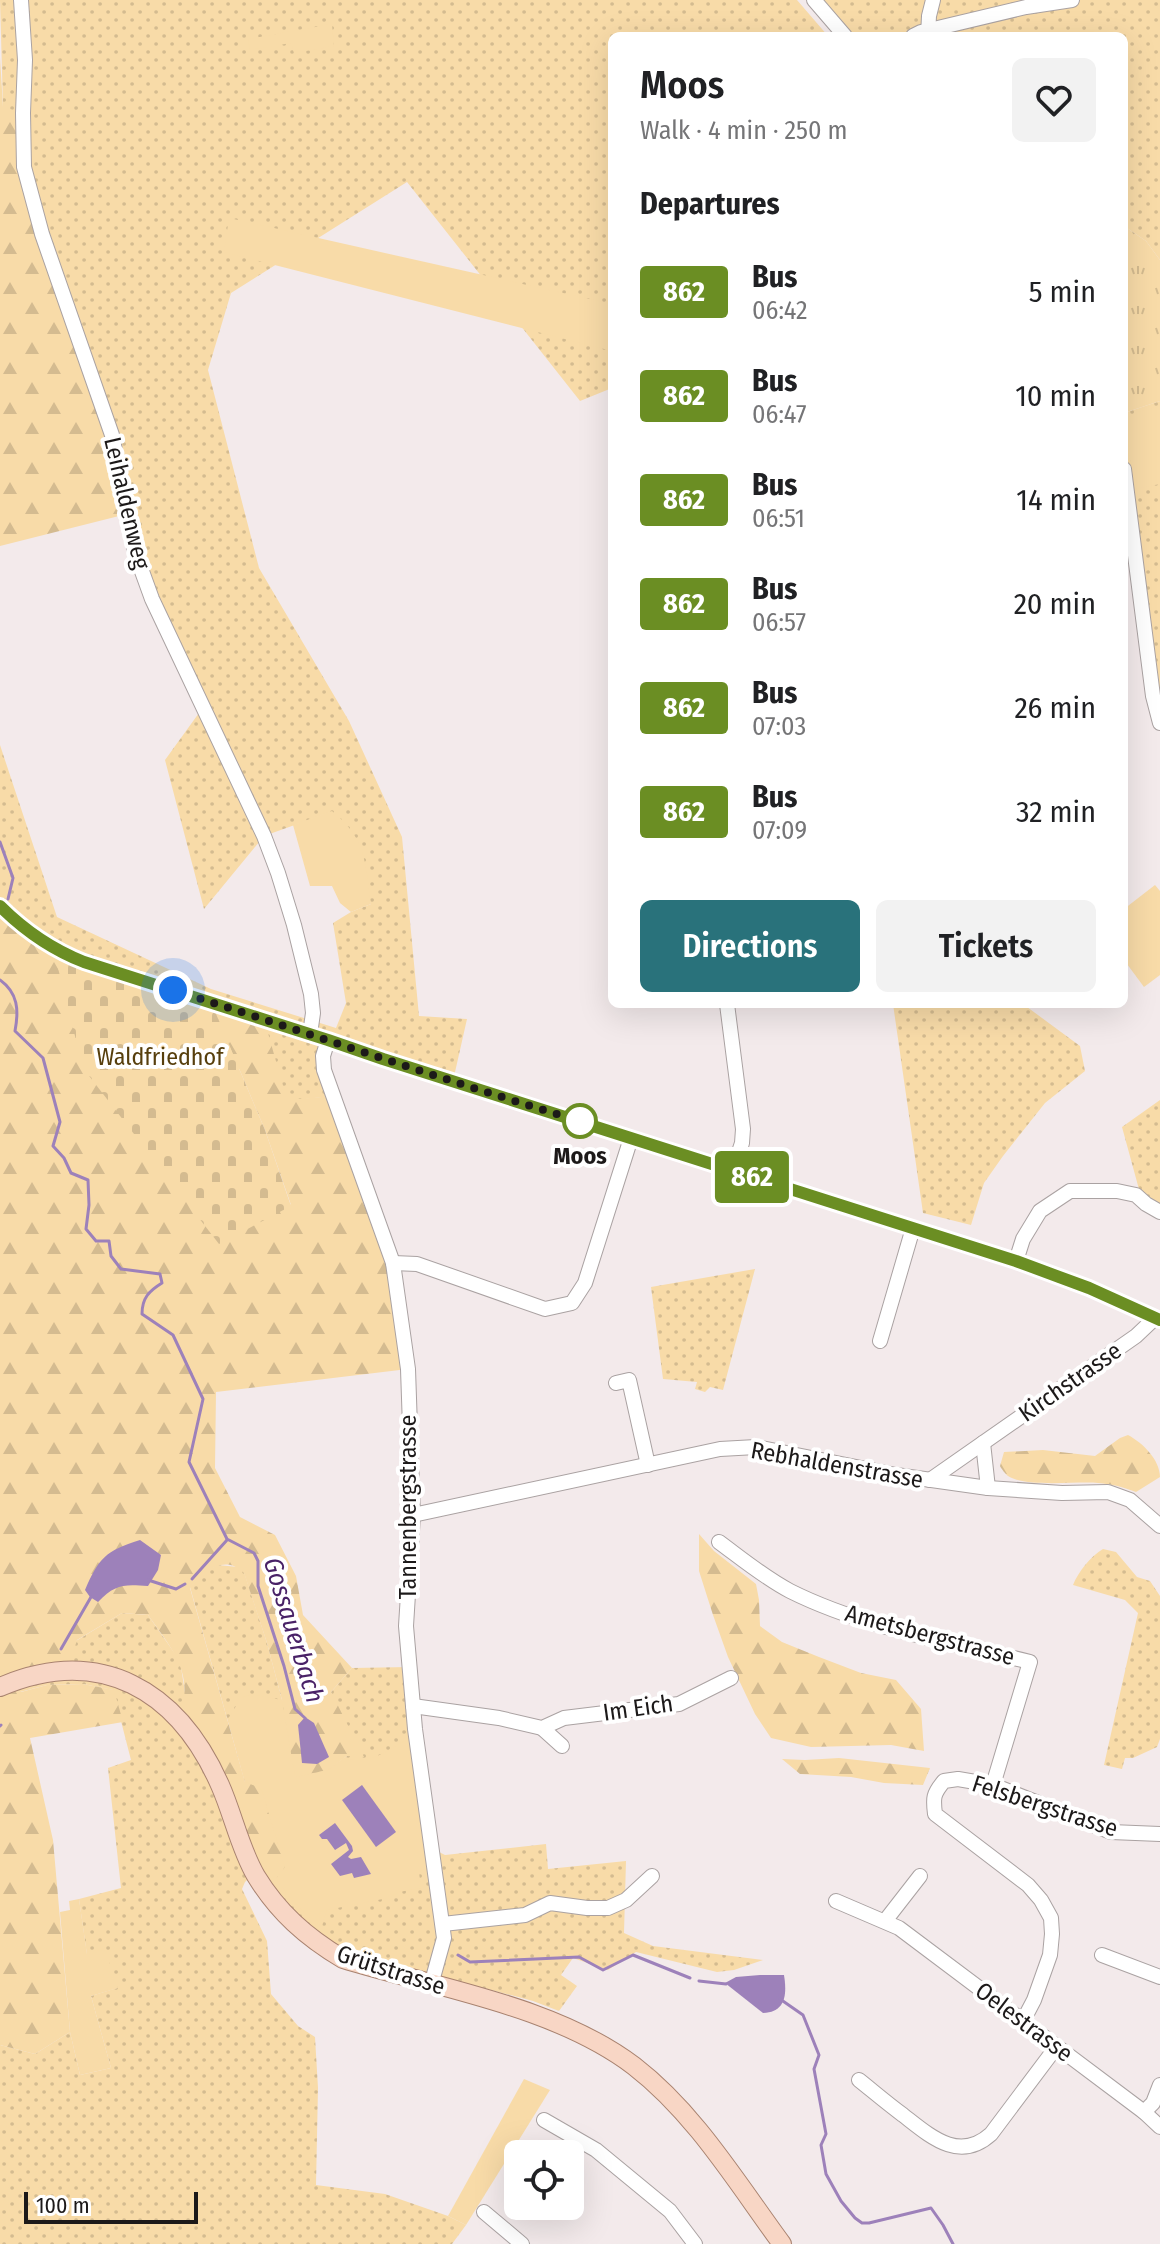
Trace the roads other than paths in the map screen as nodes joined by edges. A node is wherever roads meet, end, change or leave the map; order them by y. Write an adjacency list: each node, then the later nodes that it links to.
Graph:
1 (21, 0): 12 (street, Leihaldenweg)
2 (814, 0): 5 (street)
3 (933, 0): 6 (street)
4 (1072, 0): 7 (street)
5 (842, 32)
6 (929, 32)
7 (933, 32)
8 (1128, 500): 9 (street)
9 (1160, 723)
10 (0, 906): 12 (street)
11 (727, 1008): 15 (street)
12 (310, 1034): 13 (street)
13 (328, 1040): 14 (street); 19 (street, Tannenbergstrasse)
14 (631, 1138): 15 (street); 19 (street)
15 (733, 1170): 17 (street)
16 (1160, 1212): 18 (street)
17 (913, 1228): 18 (street); 21 (street)
18 (1016, 1261): 20 (street)
19 (393, 1263): 27 (street, Tannenbergstrasse)
20 (1158, 1319): 23 (street, Kirchstrasse)
21 (880, 1341)
22 (616, 1383): 24 (street)
23 (983, 1443): 25 (street, Kirchstrasse); 26 (street)
24 (648, 1465): 25 (street, Rebhaldenstrasse); 27 (street, Rebhaldenstrasse)
25 (930, 1480): 26 (street, Rebhaldenstrasse)
26 (988, 1488): 28 (street, Rebhaldenstrasse)
27 (413, 1515): 32 (street, Tannenbergstrasse)
28 (1160, 1526)
29 (719, 1542): 35 (street, Ametsbergstrasse)
30 (731, 1678): 33 (street, Im Eich)
31 (0, 1687): 44 (main road, Grütstrasse)
32 (413, 1706): 33 (street); 41 (street, Tannenbergstrasse)
33 (542, 1728): 34 (street)
34 (562, 1746)
35 (993, 1785): 36 (street, Felsbergstrasse); 45 (street, Felsbergstrasse)
36 (1160, 1834)
37 (652, 1876): 41 (street)
38 (920, 1876): 40 (street)
39 (836, 1901): 40 (street, Oelestrasse)
40 (885, 1921): 45 (street, Oelestrasse)
41 (443, 1924): 44 (street, Tannenbergstrasse)
42 (1102, 1955): 43 (street)
43 (1160, 1977)
44 (431, 1985): 55 (main road, Grütstrasse)
45 (1023, 2021): 46 (street, Oelestrasse)
46 (1057, 2046): 47 (street); 49 (street, Oelestrasse)
47 (859, 2080)
48 (1160, 2085): 49 (street)
49 (1144, 2112): 51 (street, Oelestrasse)
50 (544, 2120): 53 (street)
51 (1160, 2127)
52 (484, 2212): 54 (street)
53 (691, 2242)
54 (522, 2244)
55 (782, 2244)

